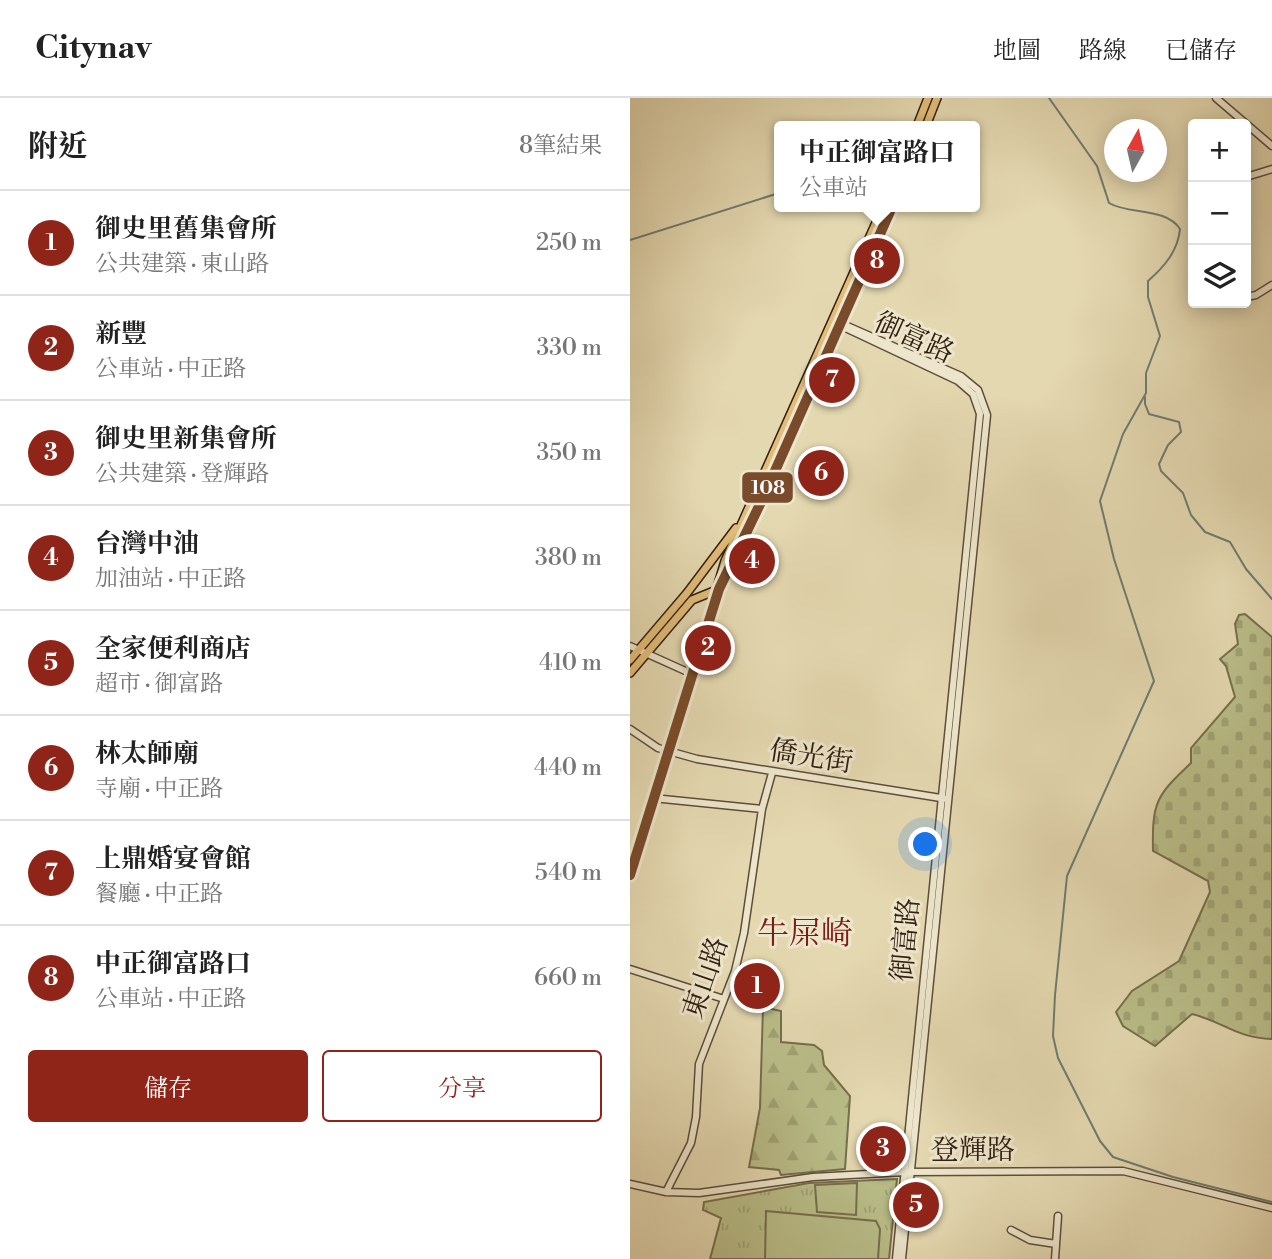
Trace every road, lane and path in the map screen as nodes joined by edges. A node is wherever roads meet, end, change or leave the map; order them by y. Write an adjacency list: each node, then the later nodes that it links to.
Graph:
1 (929, 98): 4 (main road)
2 (937, 98): 5 (main road)
3 (1216, 98): 6 (street)
4 (919, 121)
5 (928, 121)
6 (1272, 146)
7 (1272, 169): 8 (street)
8 (1251, 175)
9 (881, 212): 13 (main road)
10 (890, 212): 13 (main road)
11 (1272, 285): 12 (street)
12 (1251, 296)
13 (839, 323): 14 (main road); 15 (main road); 26 (street, 御富路)
14 (743, 519): 15 (main road); 17 (main road)
15 (719, 589): 18 (main road); 21 (main road)
16 (630, 646): 17 (street)
17 (638, 650): 18 (street); 19 (main road)
18 (648, 654): 20 (main road); 21 (street)
19 (630, 660)
20 (630, 673)
21 (692, 674): 23 (main road)
22 (630, 729): 23 (street, 僑光街)
23 (667, 751): 24 (street, 僑光街); 25 (main road)
24 (772, 773): 26 (street, 僑光街); 27 (street, 東山路)
25 (653, 798): 27 (street); 28 (main road)
26 (946, 799): 31 (street, 御富路)
27 (762, 808): 30 (street, 東山路)
28 (630, 875)
29 (630, 969): 30 (street)
30 (724, 999): 33 (street, 東山路)
31 (908, 1172): 33 (street, 登輝路); 34 (street, 登輝路); 38 (street, 御富路); 39 (street, 御富路)
32 (630, 1184): 33 (street, 登輝路)
33 (666, 1192)
34 (1272, 1208)
35 (1058, 1216): 37 (street)
36 (1011, 1230): 37 (street)
37 (1056, 1244): 40 (street)
38 (896, 1259)
39 (902, 1259)
40 (1055, 1259)

